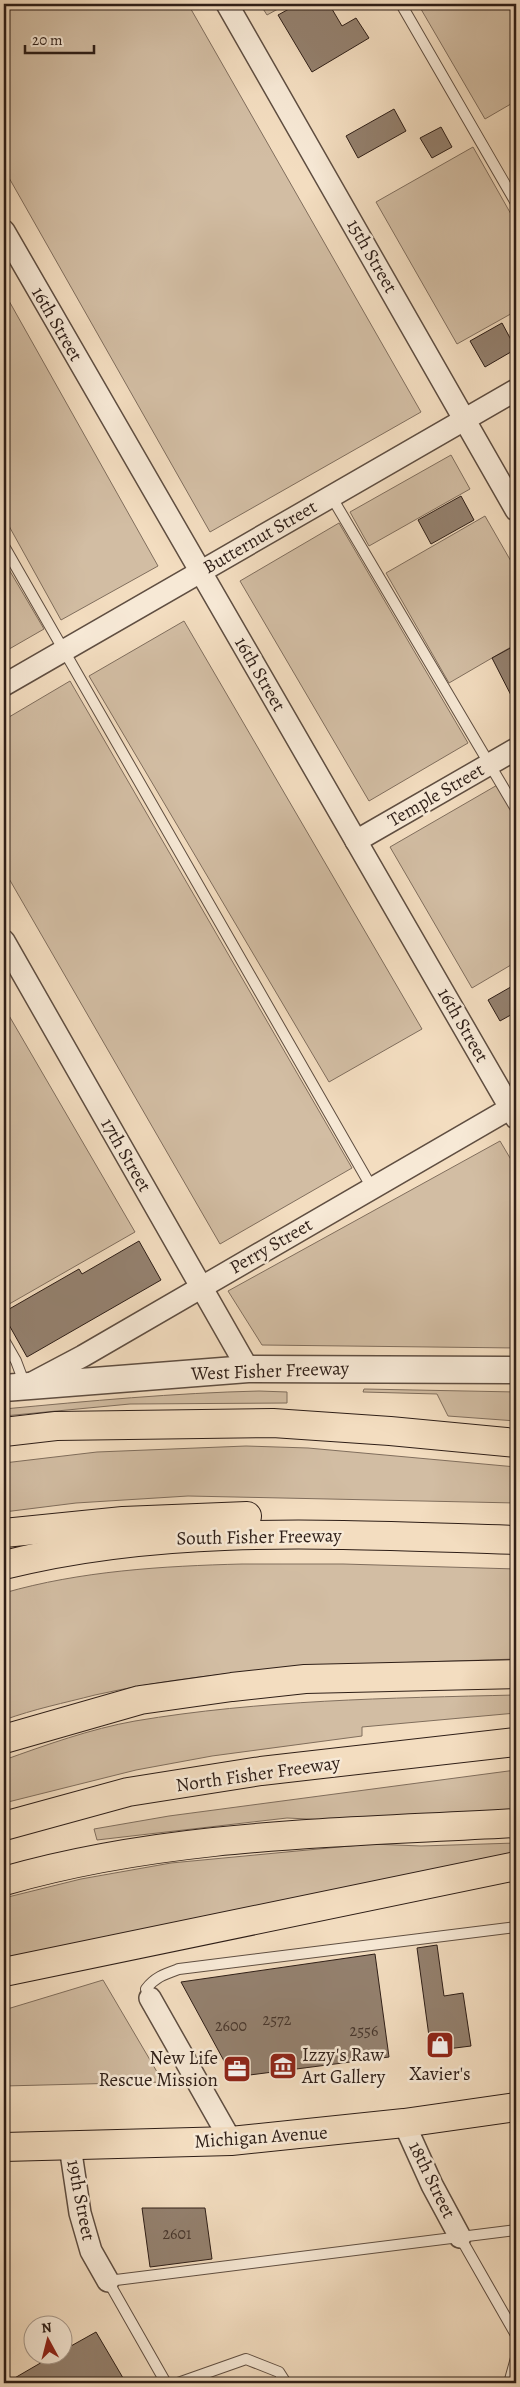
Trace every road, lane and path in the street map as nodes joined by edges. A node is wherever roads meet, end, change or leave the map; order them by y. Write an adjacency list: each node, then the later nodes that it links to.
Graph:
1 (227, 4): 6 (street, 15th Street)
2 (401, 4): 3 (lane)
3 (516, 203)
4 (4, 231): 10 (street, 16th Street)
5 (516, 390): 6 (street, Butternut Street)
6 (466, 418): 7 (street, Butternut Street); 8 (street, 15th Street)
7 (331, 496): 10 (street, Butternut Street); 14 (lane)
8 (516, 510)
9 (4, 546): 11 (lane)
10 (200, 571): 11 (street, Butternut Street); 16 (street, 16th Street)
11 (64, 650): 12 (street, Butternut Street); 19 (lane)
12 (4, 685)
13 (516, 749): 14 (street, Temple Street)
14 (490, 764): 15 (lane); 16 (street, Temple Street)
15 (516, 809)
16 (356, 840): 18 (street, 16th Street)
17 (4, 941): 20 (street, 17th Street)
18 (514, 1111): 19 (street, Perry Street)
19 (372, 1188): 20 (street, Perry Street)
20 (201, 1286): 22 (street, 17th Street); 24 (street, Perry Street)
21 (4, 1340): 24 (lane)
22 (248, 1369): 23 (street, West Fisher Freeway); 24 (street, West Fisher Freeway)
23 (516, 1370)
24 (14, 1387)
25 (133, 1425): 26 (main road); 27 (main road); 28 (main road)
26 (4, 1432)
27 (516, 1443)
28 (4, 1445)
29 (516, 1524): 30 (main road)
30 (4, 1533)
31 (516, 1540): 32 (main road, South Fisher Freeway)
32 (4, 1564)
33 (516, 1674): 34 (main road)
34 (4, 1739)
35 (516, 1742): 37 (main road, North Fisher Freeway)
36 (516, 1823): 39 (main road)
37 (4, 1826)
38 (516, 1866): 41 (main road)
39 (4, 1880)
40 (516, 1927): 42 (lane)
41 (4, 1972)
42 (150, 1998): 45 (street)
43 (516, 2107): 44 (main road, Michigan Avenue)
44 (404, 2123): 45 (main road, Michigan Avenue); 49 (street, 18th Street)
45 (231, 2141): 46 (main road, Michigan Avenue)
46 (70, 2146): 47 (main road, Michigan Avenue); 50 (street, 19th Street)
47 (4, 2147)
48 (516, 2230): 49 (lane)
49 (460, 2237): 50 (lane); 51 (lane)
50 (108, 2281): 53 (lane)
51 (516, 2334)
52 (516, 2358): 56 (lane)
53 (166, 2383)
54 (178, 2383): 55 (lane)
55 (286, 2383)
56 (509, 2383)

